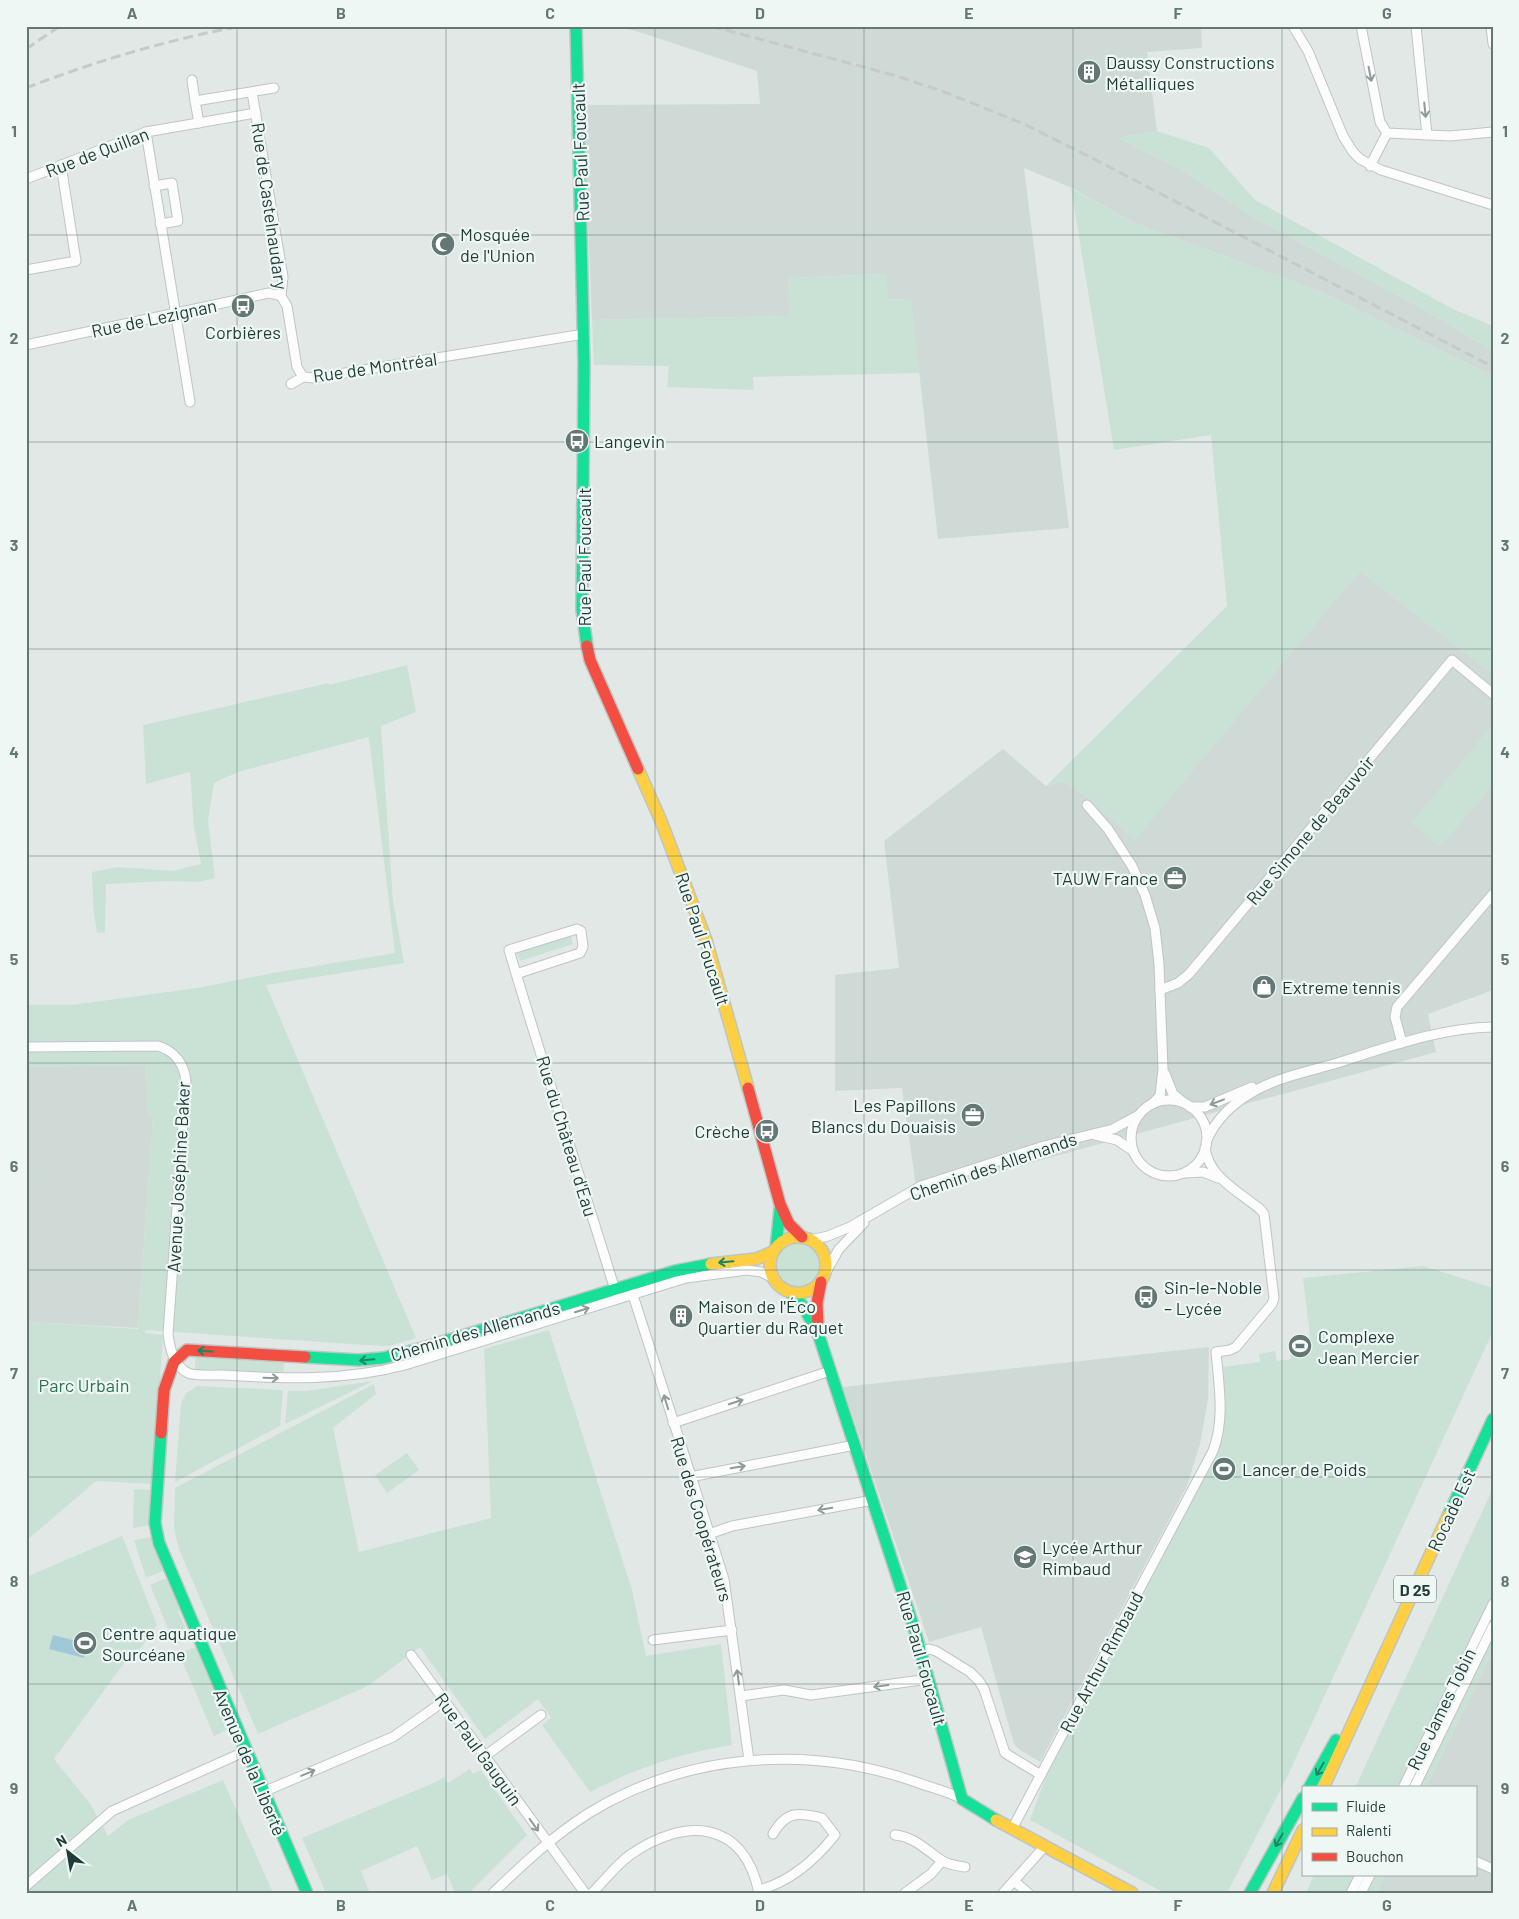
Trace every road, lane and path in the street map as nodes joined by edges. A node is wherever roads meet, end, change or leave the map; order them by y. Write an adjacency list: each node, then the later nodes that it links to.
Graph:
1 (576, 26): 26 (street, Rue Paul Foucault)
2 (1292, 26): 18 (street)
3 (1361, 26): 15 (street, one-way to 15)
4 (1416, 26): 16 (street, one-way to 16)
5 (1491, 26): 6 (street)
6 (1493, 44)
7 (192, 80): 10 (street)
8 (274, 88): 9 (street)
9 (252, 92): 10 (street); 11 (street, Rue de Castelnaudary)
10 (195, 101): 12 (street)
11 (256, 113): 12 (street, Rue de Quillan); 24 (street, Rue de Castelnaudary)
12 (199, 123): 13 (street, Rue de Quillan)
13 (146, 132): 17 (street, Rue de Quillan); 20 (street)
14 (1493, 132): 16 (street)
15 (1387, 133): 16 (street); 18 (street)
16 (1427, 135)
17 (61, 165): 19 (street, Rue de Quillan); 23 (street)
18 (1370, 166): 21 (street)
19 (26, 179)
20 (154, 186): 22 (street); 22 (street)
21 (1493, 205)
22 (160, 224): 25 (street)
23 (26, 270)
24 (281, 296): 25 (street, Rue de Lezignan); 28 (street, Rue de Castelnaudary)
25 (176, 314): 27 (street, Rue de Lezignan); 30 (street)
26 (584, 334): 28 (street, Rue de Montréal); 49 (street, Rue Paul Foucault)
27 (26, 345)
28 (303, 377): 29 (street, Rue de Montréal)
29 (291, 384)
30 (190, 402)
31 (1493, 694): 35 (street, Rue Simone de Beauvoir)
32 (1087, 805): 35 (street)
33 (1493, 894): 37 (street)
34 (516, 974): 34 (street, Rue du Château d'Eau); 57 (street, Rue du Château d'Eau)
35 (1160, 990): 39 (street)
36 (1493, 1027): 37 (street)
37 (1402, 1043): 40 (street)
38 (26, 1047): 59 (street, Avenue Joséphine Baker)
39 (1163, 1069): 41 (street); 42 (street)
40 (1276, 1081): 42 (street, one-way to 42); 45 (street)
41 (1152, 1104): 42 (street); 43 (street)
42 (1188, 1106): 45 (street)
43 (1139, 1115): 44 (street, Chemin des Allemands); 46 (street)
44 (1085, 1135): 46 (street, Chemin des Allemands); 50 (street, Chemin des Allemands)
45 (1206, 1145): 47 (street); 48 (street)
46 (1133, 1151): 47 (street)
47 (1180, 1174): 48 (street)
48 (1227, 1183): 81 (street, Rue Arthur Rimbaud)
49 (780, 1204): 51 (street, Rue Paul Foucault); 52 (street, Rue Paul Foucault)
50 (876, 1213): 51 (street, Chemin des Allemands); 53 (street, Chemin des Allemands)
51 (806, 1239): 52 (street); 53 (street)
52 (774, 1250): 54 (street); 55 (street, Chemin des Allemands, one-way to 55)
53 (823, 1277): 56 (street); 58 (street, Rue Paul Foucault)
54 (772, 1278): 55 (street, Chemin des Allemands); 56 (street)
55 (631, 1289): 57 (street, Chemin des Allemands); 62 (street, Rue des Coopérateurs, one-way to 55)
56 (790, 1292): 58 (street, Rue Paul Foucault)
57 (616, 1294): 59 (street, Chemin des Allemands, one-way to 59); 59 (street, Chemin des Allemands, one-way to 57)
58 (818, 1333): 60 (street, Rue Paul Foucault)
59 (174, 1362): 78 (street, Avenue de la Liberté)
60 (830, 1371): 62 (street, one-way to 60); 63 (street, Rue Paul Foucault)
61 (1493, 1419): 74 (street, Rocade Est / D 25)
62 (673, 1423): 64 (street, Rue des Coopérateurs)
63 (854, 1445): 64 (street, one-way to 63); 65 (street, Rue Paul Foucault)
64 (690, 1477): 66 (street, Rue des Coopérateurs)
65 (873, 1500): 66 (street, one-way to 66); 71 (street, Rue Paul Foucault)
66 (709, 1534): 69 (street, Rue des Coopérateurs)
67 (1493, 1604): 84 (street, Rue James Tobin)
68 (1493, 1626): 85 (street, Rue James Tobin)
69 (732, 1630): 70 (street); 75 (street, Rue des Coopérateurs, one-way to 69)
70 (653, 1640)
71 (921, 1651): 73 (street, Rue Paul Foucault); 81 (street)
72 (412, 1655): 76 (street, Rue Paul Gauguin)
73 (929, 1679): 75 (street, one-way to 75); 87 (street, Rue Paul Foucault)
74 (1372, 1682): 82 (street, Rocade Est / D 25, one-way to 82); 83 (street, Rocade Est / D 25)
75 (741, 1696): 80 (street, Rue des Coopérateurs)
76 (444, 1701): 79 (street, Rue Paul Gauguin); 86 (street, one-way to 76)
77 (541, 1715): 79 (street)
78 (246, 1751): 86 (street, Avenue de la Liberté); 102 (street)
79 (485, 1756): 93 (street, Rue Paul Gauguin, one-way to 93)
80 (749, 1760): 87 (street); 93 (street)
81 (1041, 1775): 89 (street, Rue Arthur Rimbaud)
82 (1310, 1786)
83 (1323, 1786)
84 (1404, 1786)
85 (1415, 1786)
86 (263, 1792): 104 (street, Avenue de la Liberté)
87 (962, 1799): 89 (street)
88 (1302, 1800): 112 (street, one-way to 112)
89 (1012, 1829): 94 (street)
90 (1302, 1832): 113 (street)
91 (773, 1834): 103 (street)
92 (895, 1835): 96 (street)
93 (547, 1842): 105 (street); 106 (street, Rue Paul Gauguin)
94 (1045, 1846): 101 (street); 111 (street)
95 (1476, 1860): 98 (street)
96 (942, 1861): 97 (street); 108 (street)
97 (965, 1867)
98 (1493, 1869)
99 (1360, 1876): 114 (street)
100 (1370, 1876): 115 (street)
101 (1014, 1881): 109 (street); 110 (street)
102 (26, 1886)
103 (759, 1891): 107 (street)
104 (307, 1893)
105 (493, 1893)
106 (585, 1893)
107 (592, 1893)
108 (905, 1893)
109 (1003, 1893)
110 (1028, 1893)
111 (1132, 1893)
112 (1250, 1893)
113 (1273, 1893)
114 (1351, 1893)
115 (1361, 1893)

